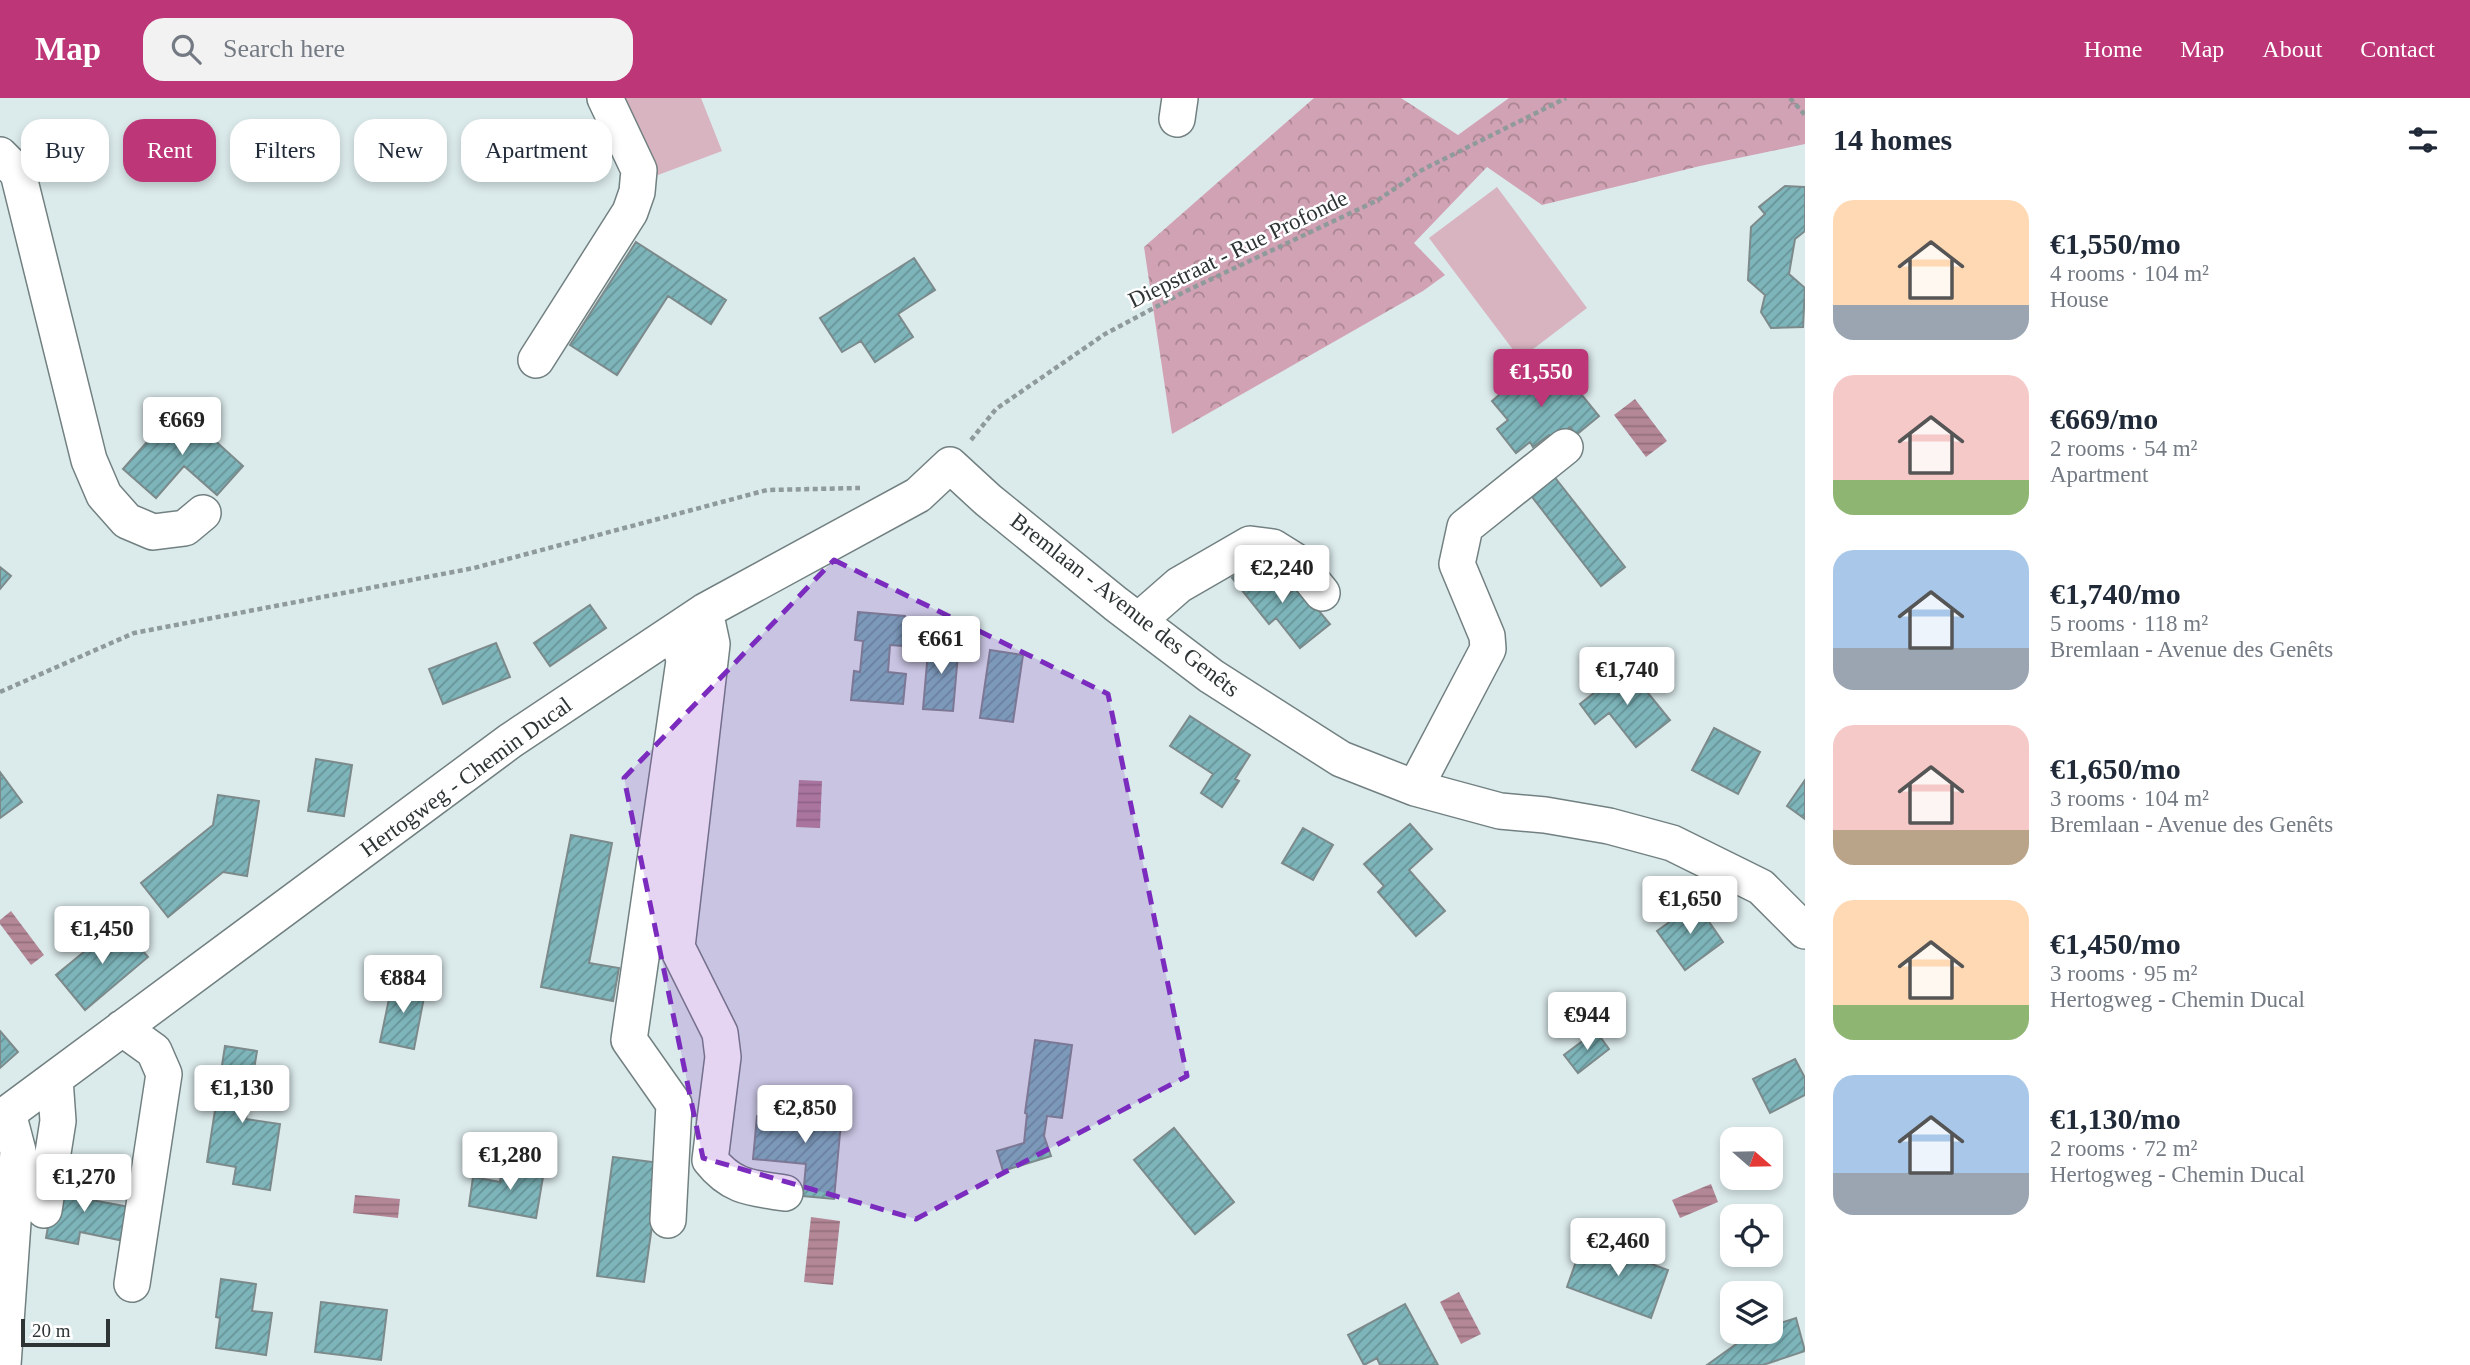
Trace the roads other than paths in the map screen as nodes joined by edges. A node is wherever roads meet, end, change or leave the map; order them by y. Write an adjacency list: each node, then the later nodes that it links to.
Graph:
1 (605, 98): 3 (street)
2 (0, 155): 6 (street)
3 (536, 360)
4 (1565, 447): 10 (street)
5 (950, 465): 8 (street, Hertogweg - Chemin Ducal); 9 (street, Bremlaan - Avenue des Genêts)
6 (203, 513)
7 (1322, 593): 9 (street)
8 (691, 620): 12 (street, Hertogweg - Chemin Ducal); 15 (street); 17 (street)
9 (1139, 620): 10 (street, Bremlaan - Avenue des Genêts)
10 (1415, 788): 11 (street, Bremlaan - Avenue des Genêts)
11 (1805, 930)
12 (122, 1028): 13 (street, Hertogweg - Chemin Ducal); 18 (street)
13 (55, 1079): 14 (street, Hertogweg - Chemin Ducal); 16 (street)
14 (4, 1116): 19 (street)
15 (785, 1193)
16 (44, 1210)
17 (668, 1220)
18 (132, 1284)
19 (3, 1365)

